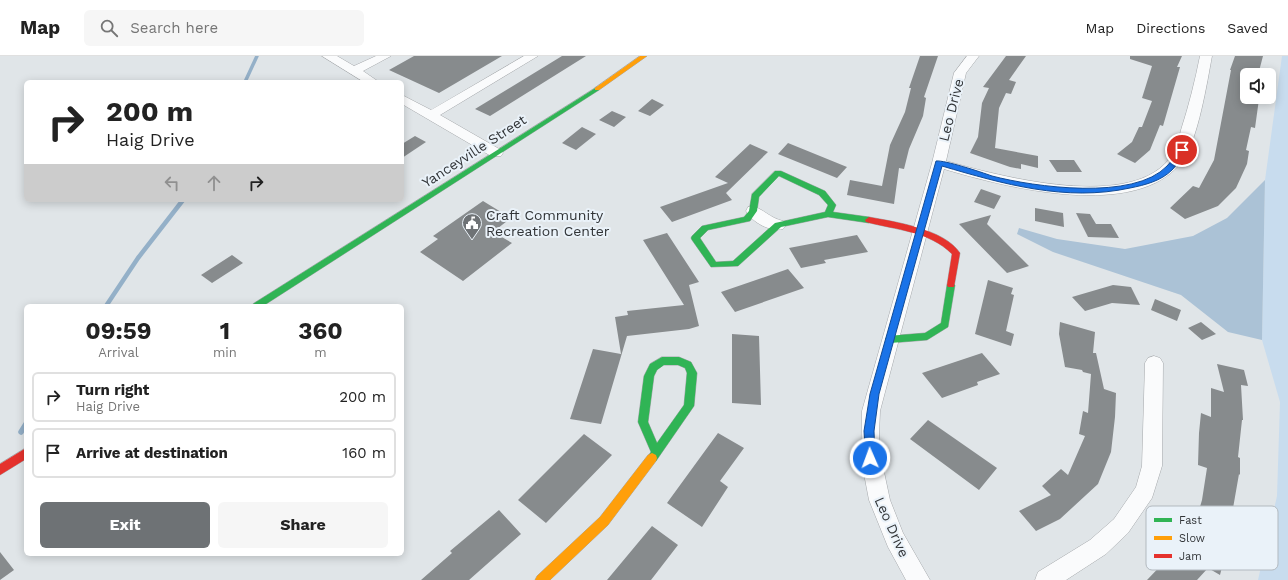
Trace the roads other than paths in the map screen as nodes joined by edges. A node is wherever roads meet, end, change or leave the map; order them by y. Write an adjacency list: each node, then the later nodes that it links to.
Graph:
1 (328, 56): 7 (street)
2 (385, 56): 7 (street)
3 (532, 56): 10 (street)
4 (644, 56): 11 (street, Yanceyville Street)
5 (973, 56): 12 (street, Leo Drive)
6 (1206, 56): 12 (street)
7 (354, 71): 8 (street)
8 (370, 80)
9 (404, 100): 10 (street)
10 (430, 116): 11 (street)
11 (496, 153): 17 (street, Yanceyville Street)
12 (939, 163): 16 (street, Leo Drive)
13 (753, 211): 14 (street); 15 (street); 15 (street)
14 (828, 214): 15 (street); 16 (street)
15 (778, 225)
16 (920, 232): 18 (street, Leo Drive); 18 (street)
17 (259, 304)
18 (890, 340): 25 (street, Leo Drive)
19 (1154, 363): 23 (street)
20 (656, 452): 20 (street); 24 (street)
21 (24, 454): 22 (street)
22 (0, 470)
23 (1050, 579)
24 (541, 580)
25 (919, 580)

